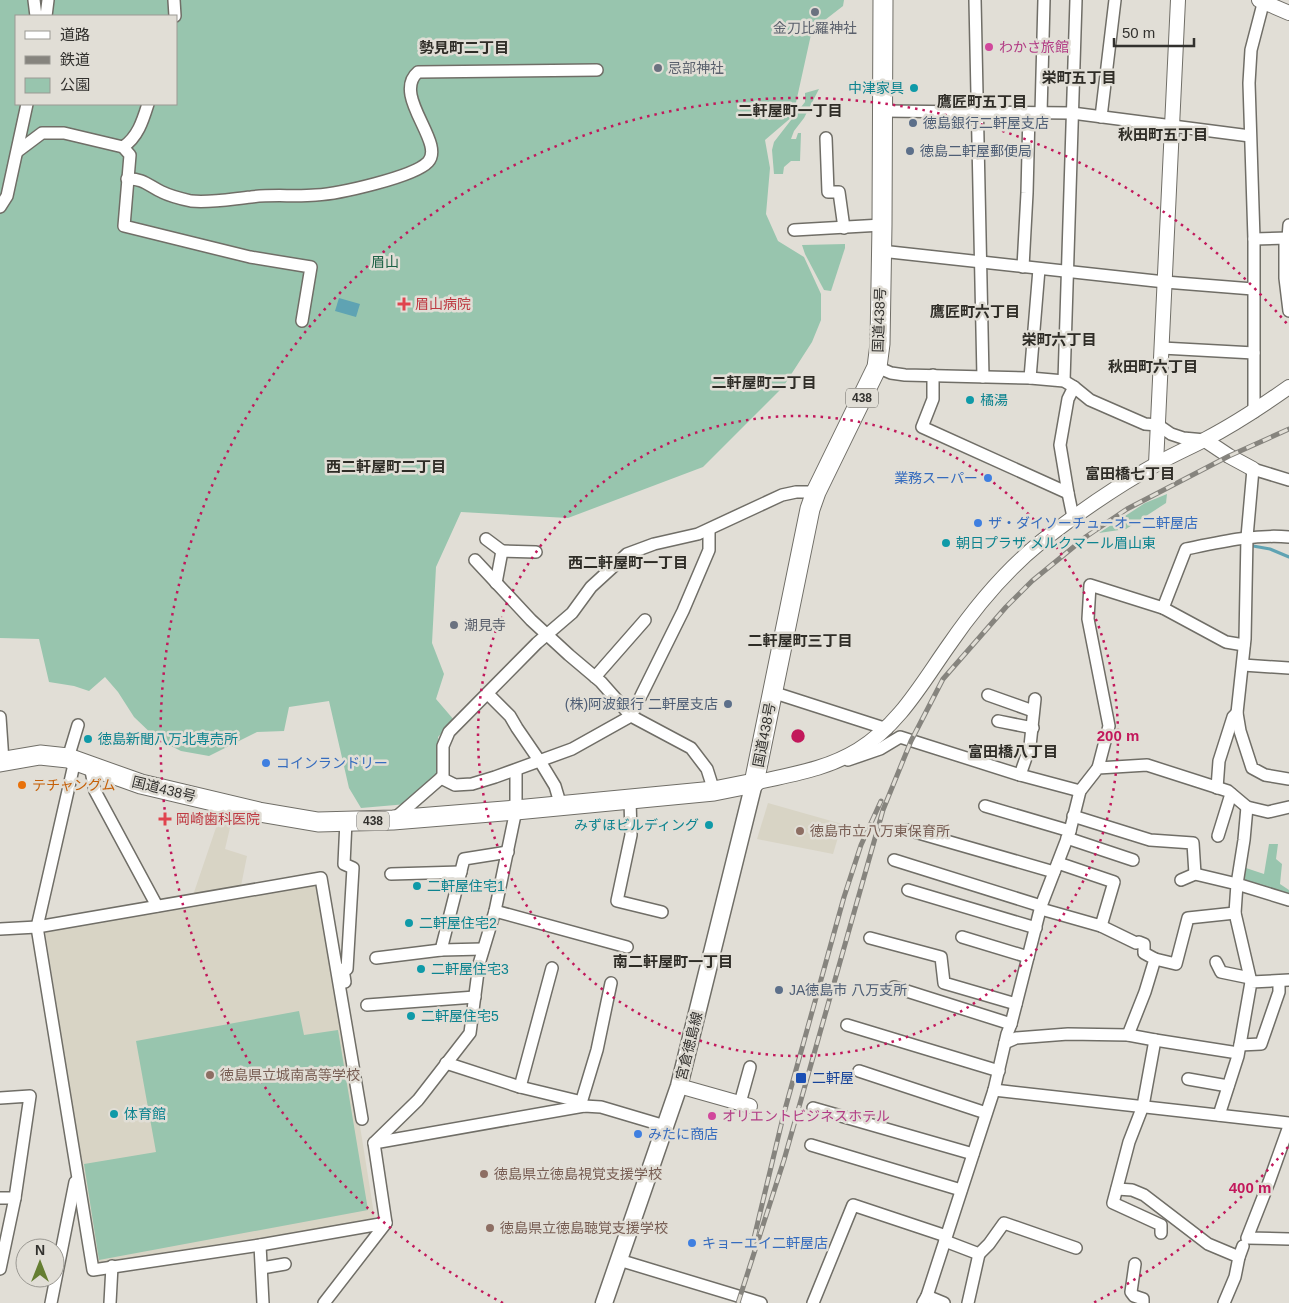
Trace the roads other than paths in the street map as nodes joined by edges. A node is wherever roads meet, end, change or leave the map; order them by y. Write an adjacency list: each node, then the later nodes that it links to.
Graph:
1 (34, 0): 12 (street)
2 (48, 0): 13 (street)
3 (174, 0): 14 (street)
4 (883, 0): 18 (highway, 国道438号 / 438)
5 (975, 0): 19 (street)
6 (1044, 0): 20 (street)
7 (1076, 0): 21 (street)
8 (1115, 0): 22 (street)
9 (1178, 0): 23 (street)
10 (1262, 1): 11 (street); 24 (street)
11 (1289, 13)
12 (36, 15)
13 (46, 15)
14 (175, 15)
15 (597, 70): 28 (street)
16 (27, 105): 27 (street)
17 (148, 105): 26 (street)
18 (883, 111): 19 (street); 30 (highway, 国道438号 / 438)
19 (978, 112): 20 (street); 37 (street)
20 (1035, 113): 21 (street); 38 (street)
21 (1072, 113): 22 (street); 40 (street)
22 (1101, 117): 23 (street)
23 (1172, 127): 24 (street); 41 (street)
24 (1250, 136): 35 (street)
25 (826, 138): 32 (street)
26 (123, 147): 27 (street); 28 (street)
27 (18, 151): 29 (street)
28 (127, 179): 44 (street)
29 (0, 207)
30 (882, 225): 32 (street); 36 (highway, 国道438号 / 438)
31 (1289, 225): 34 (street)
32 (844, 228): 33 (street)
33 (794, 230)
34 (1287, 238): 35 (street); 43 (street)
35 (1254, 239): 42 (street)
36 (881, 252): 37 (street); 47 (highway, 国道438号 / 438)
37 (981, 263): 38 (street); 49 (street)
38 (1023, 267): 39 (street)
39 (1039, 269): 40 (street); 50 (street)
40 (1067, 272): 41 (street); 51 (street)
41 (1165, 282): 42 (street); 45 (street)
42 (1252, 289): 46 (street)
43 (1289, 311)
44 (302, 322)
45 (1162, 348): 46 (street); 55 (street)
46 (1254, 353): 54 (street)
47 (877, 367): 48 (street); 60 (highway, 国道438号 / 438)
48 (933, 376): 49 (street); 61 (street)
49 (983, 377): 50 (street)
50 (1030, 378): 51 (street)
51 (1064, 381): 52 (street)
52 (1074, 387): 55 (street); 61 (street)
53 (1289, 387): 54 (street)
54 (1254, 412): 56 (street)
55 (1158, 425): 56 (street); 57 (street)
56 (1205, 440): 57 (street); 58 (street)
57 (1156, 464): 62 (street)
58 (1253, 468): 59 (street); 64 (street)
59 (1289, 480)
60 (816, 492): 63 (street); 78 (highway, 国道438号 / 438)
61 (1068, 493): 62 (street)
62 (1073, 517): 89 (street)
63 (708, 530): 73 (street); 84 (street)
64 (1247, 538): 65 (street); 71 (street); 74 (street)
65 (1289, 538)
66 (486, 539): 67 (street)
67 (502, 551): 68 (street); 70 (street)
68 (536, 552)
69 (475, 560): 70 (street)
70 (496, 583): 73 (street)
71 (1163, 608): 74 (street); 94 (street)
72 (645, 620): 77 (street)
73 (547, 634): 77 (street); 79 (street)
74 (1244, 645): 75 (street)
75 (1243, 665): 76 (street); 83 (street)
76 (1289, 668)
77 (595, 677): 84 (street)
78 (772, 692): 89 (street); 99 (highway, 国道438号 / 438)
79 (488, 694): 91 (street); 97 (street)
80 (988, 695): 82 (street)
81 (1035, 698): 82 (street)
82 (1034, 711): 88 (street)
83 (1238, 713): 98 (street); 100 (street)
84 (631, 716): 91 (street); 101 (street)
85 (0, 717): 92 (street)
86 (998, 721): 88 (street)
87 (78, 726): 90 (street)
88 (1033, 728): 96 (street)
89 (887, 729): 93 (street)
90 (78, 761): 92 (highway, 国道438号 / 438); 112 (highway, 国道438号 / 438); 127 (street); 133 (street)
91 (540, 761): 95 (street); 105 (street)
92 (1, 762)
93 (835, 762): 96 (street); 99 (street)
94 (1098, 768): 100 (street); 102 (street)
95 (516, 770): 97 (street); 109 (street)
96 (1020, 775): 102 (street)
97 (441, 778): 111 (street)
98 (1289, 779)
99 (754, 783): 101 (highway, 国道438号 / 438); 166 (main road, 宮倉徳島線)
100 (1216, 788): 103 (street)
101 (714, 791): 104 (highway, 国道438号 / 438)
102 (1080, 791): 110 (street)
103 (1231, 794): 107 (street); 115 (street)
104 (630, 800): 105 (highway, 国道438号 / 438); 130 (street)
105 (561, 806): 109 (highway, 国道438号 / 438)
106 (985, 806): 114 (street)
107 (1247, 807): 108 (street); 124 (street)
108 (1289, 807)
109 (516, 810): 111 (highway, 国道438号 / 438); 116 (street)
110 (1073, 816): 114 (street); 122 (street)
111 (393, 820): 112 (highway, 国道438号 / 438)
112 (346, 821): 150 (street)
113 (908, 830): 119 (street)
114 (1069, 834): 118 (street); 119 (street)
115 (1218, 836)
116 (508, 852): 120 (street); 129 (street)
117 (894, 860): 128 (street)
118 (1133, 860)
119 (1056, 868): 128 (street); 132 (street)
120 (461, 872): 121 (street); 140 (street)
121 (391, 874)
122 (1195, 874): 123 (street); 124 (street)
123 (1181, 880)
124 (1237, 884): 126 (street); 131 (street)
125 (908, 890): 134 (street)
126 (1289, 900)
127 (157, 906): 133 (street); 150 (street)
128 (1041, 907): 132 (street); 134 (street)
129 (495, 911): 138 (street); 139 (street)
130 (662, 912)
131 (1234, 913): 143 (street); 146 (street)
132 (1101, 926): 143 (street)
133 (37, 927): 135 (street); 183 (street)
134 (1036, 928): 141 (street)
135 (0, 929)
136 (962, 937): 141 (street)
137 (870, 938): 152 (street)
138 (627, 947)
139 (483, 949): 140 (street); 151 (street)
140 (441, 950): 142 (street)
141 (1028, 957): 152 (street)
142 (376, 958)
143 (1155, 959): 156 (street)
144 (1216, 962): 146 (street)
145 (552, 968): 168 (street)
146 (1250, 980): 147 (street); 160 (street)
147 (1284, 981): 160 (street)
148 (611, 983): 171 (street)
149 (894, 987): 155 (street)
150 (340, 992): 177 (street)
151 (475, 997): 153 (street); 161 (street)
152 (1016, 1004): 155 (street)
153 (367, 1005)
154 (847, 1025): 164 (street)
155 (1011, 1025): 158 (street)
156 (1128, 1034): 157 (street); 158 (street)
157 (1155, 1040): 160 (street); 173 (street)
158 (1010, 1041): 164 (street)
159 (1193, 1052): 160 (street)
160 (1238, 1052): 167 (street)
161 (446, 1063): 168 (street); 180 (street)
162 (750, 1067): 172 (street)
163 (859, 1071): 175 (street)
164 (999, 1071): 169 (street)
165 (1188, 1079): 167 (street)
166 (679, 1086): 172 (street); 179 (main road, 宮倉徳島線)
167 (1228, 1086): 176 (street)
168 (520, 1087): 171 (street)
169 (994, 1090): 173 (street); 175 (street)
170 (0, 1098): 187 (street)
171 (583, 1104): 179 (street); 180 (street)
172 (745, 1105)
173 (1143, 1106): 176 (street); 184 (street)
174 (813, 1108): 182 (street)
175 (986, 1113): 182 (street)
176 (1219, 1115): 178 (street)
177 (362, 1119)
178 (1289, 1125): 191 (street)
179 (665, 1126): 195 (main road, 宮倉徳島線)
180 (374, 1143): 188 (street)
181 (811, 1145): 185 (street)
182 (973, 1154): 185 (street)
183 (77, 1175): 198 (street); 202 (street)
184 (1116, 1189): 189 (street); 212 (street)
185 (961, 1190): 190 (street)
186 (0, 1198): 187 (street)
187 (15, 1198): 199 (street)
188 (386, 1223): 192 (street); 205 (street)
189 (1161, 1233)
190 (946, 1238): 194 (street); 201 (street); 208 (street)
191 (1289, 1239)
192 (260, 1245): 198 (street); 200 (street)
193 (1076, 1248): 194 (street)
194 (979, 1254): 210 (street)
195 (619, 1260): 206 (main road, 宮倉徳島線); 207 (street)
196 (285, 1264): 200 (street)
197 (1135, 1264): 211 (street)
198 (112, 1266): 203 (street)
199 (0, 1268)
200 (262, 1268): 204 (street)
201 (925, 1300): 209 (street)
202 (51, 1303)
203 (110, 1303)
204 (263, 1303)
205 (324, 1303)
206 (604, 1303)
207 (761, 1303)
208 (813, 1303)
209 (944, 1303)
210 (968, 1303)
211 (1143, 1303)
212 (1224, 1303)

